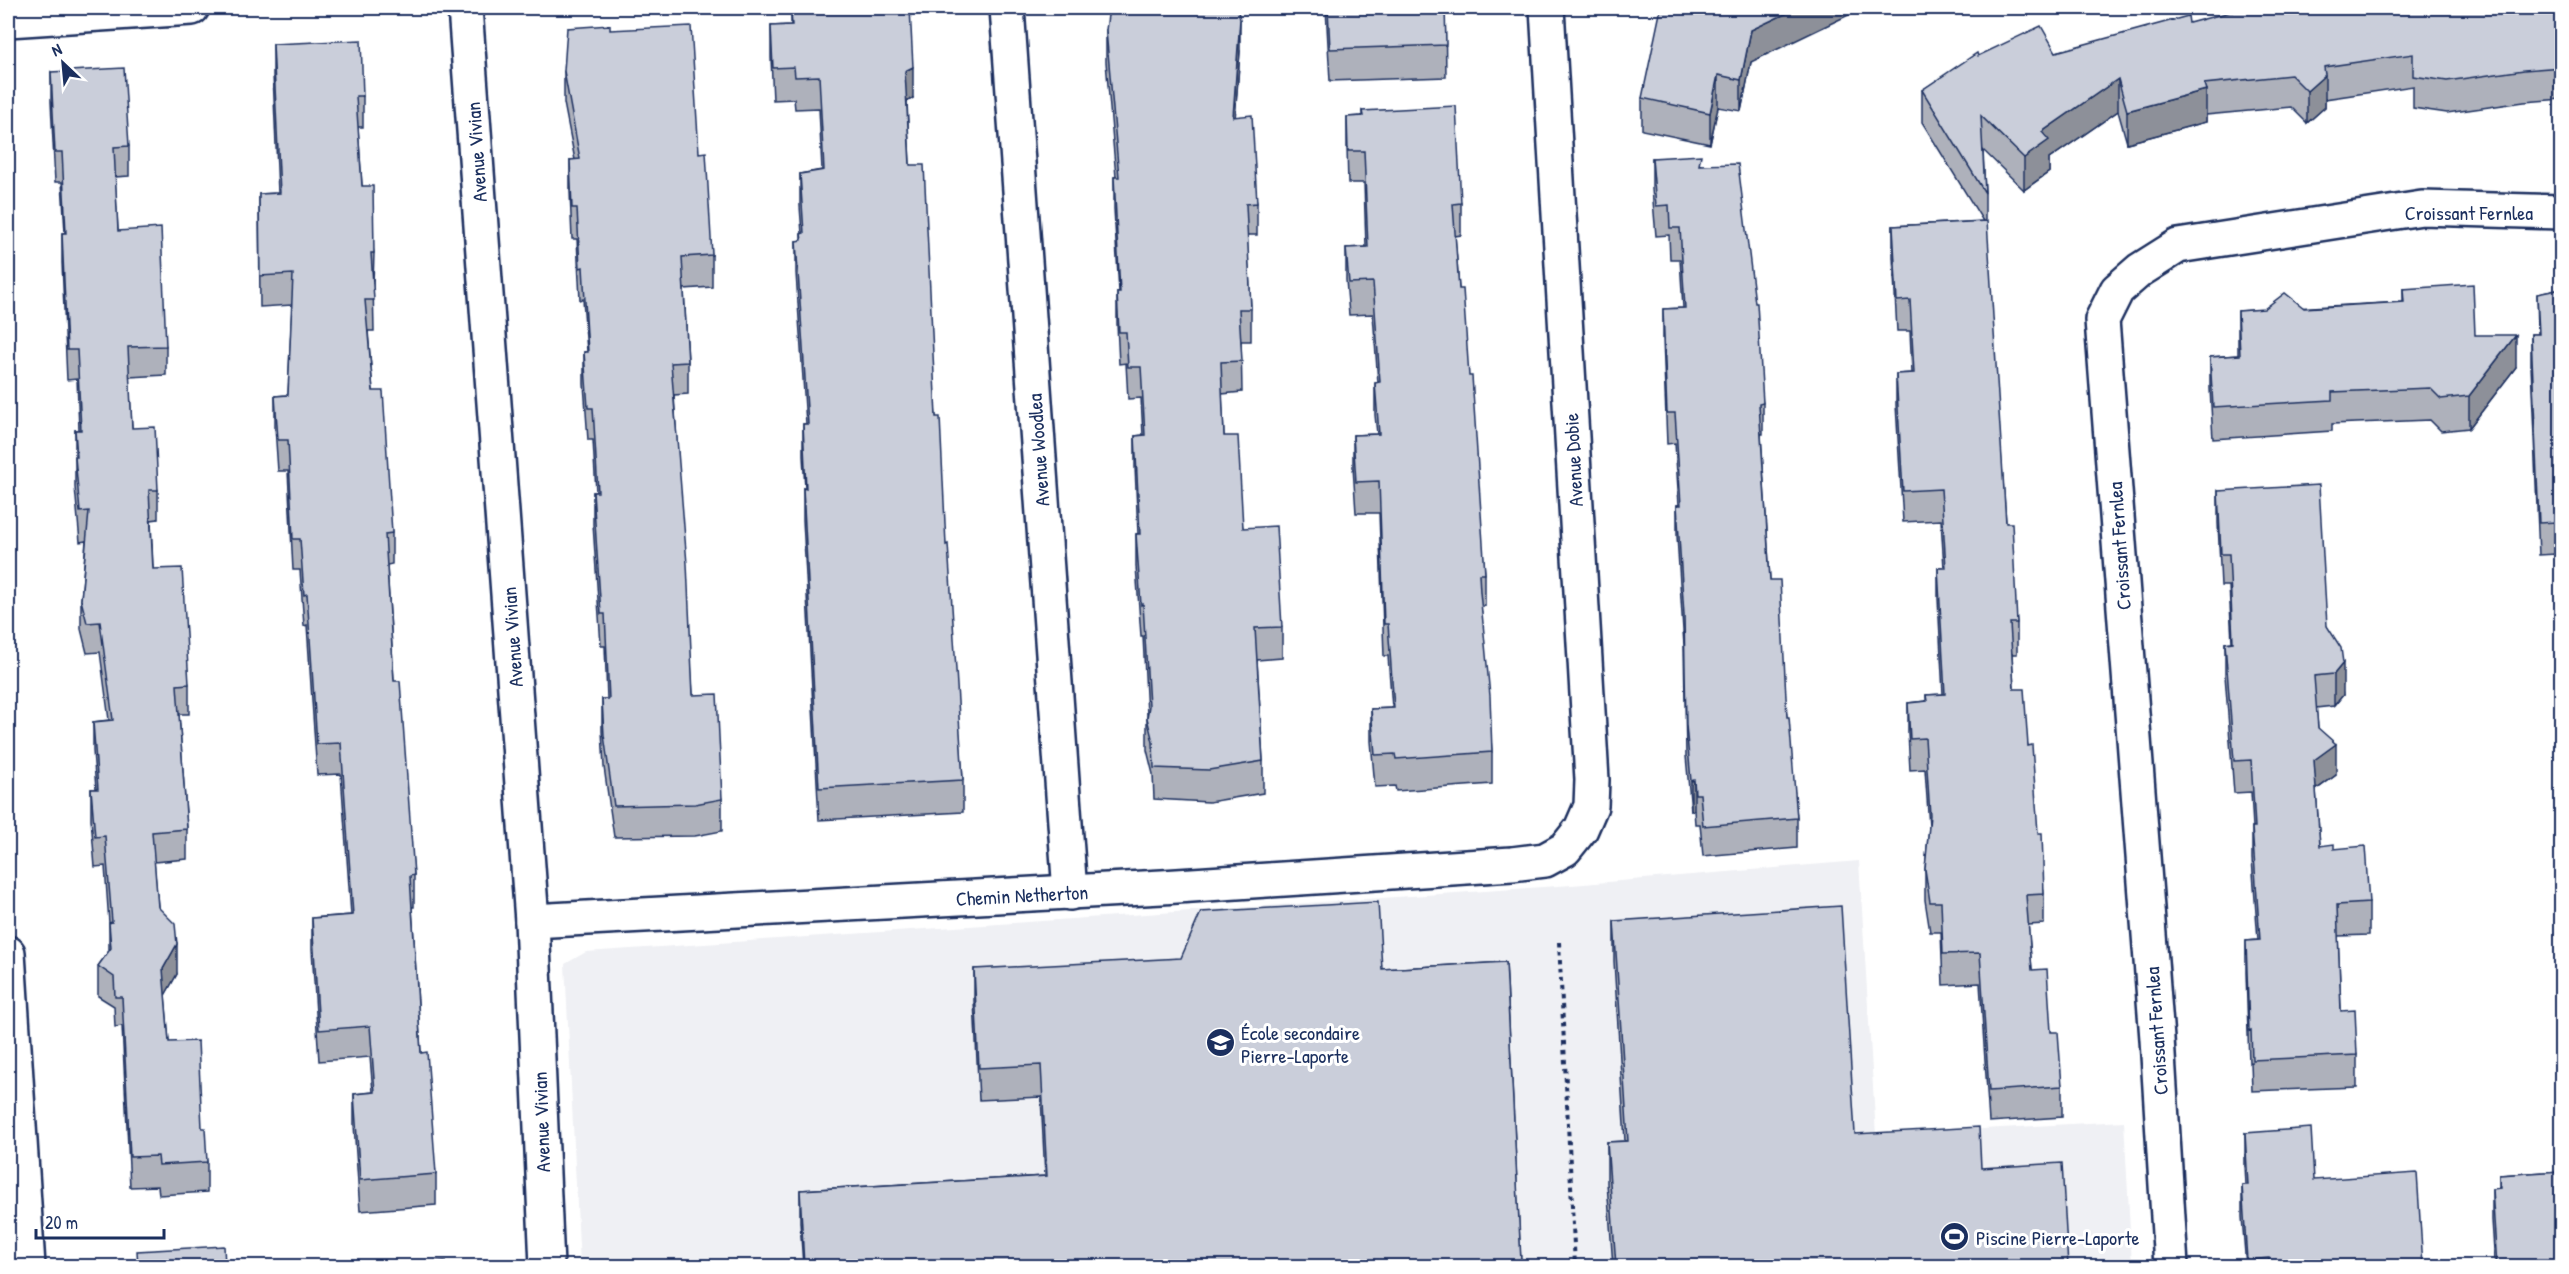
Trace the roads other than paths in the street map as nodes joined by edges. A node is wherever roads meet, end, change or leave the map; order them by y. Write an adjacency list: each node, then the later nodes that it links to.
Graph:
1 (192, 8): 5 (street)
2 (465, 8): 9 (street, Avenue Vivian)
3 (1007, 8): 8 (street, Avenue Woodlea)
4 (1547, 8): 7 (street, Avenue Dobie)
5 (8, 20)
6 (2562, 212): 13 (street, Croissant Fernlea)
7 (1512, 864): 8 (street, Chemin Netherton)
8 (1070, 892): 9 (street, Chemin Netherton)
9 (532, 921): 12 (street, Avenue Vivian)
10 (8, 953): 11 (street)
11 (28, 1266)
12 (547, 1266)
13 (2171, 1266)

